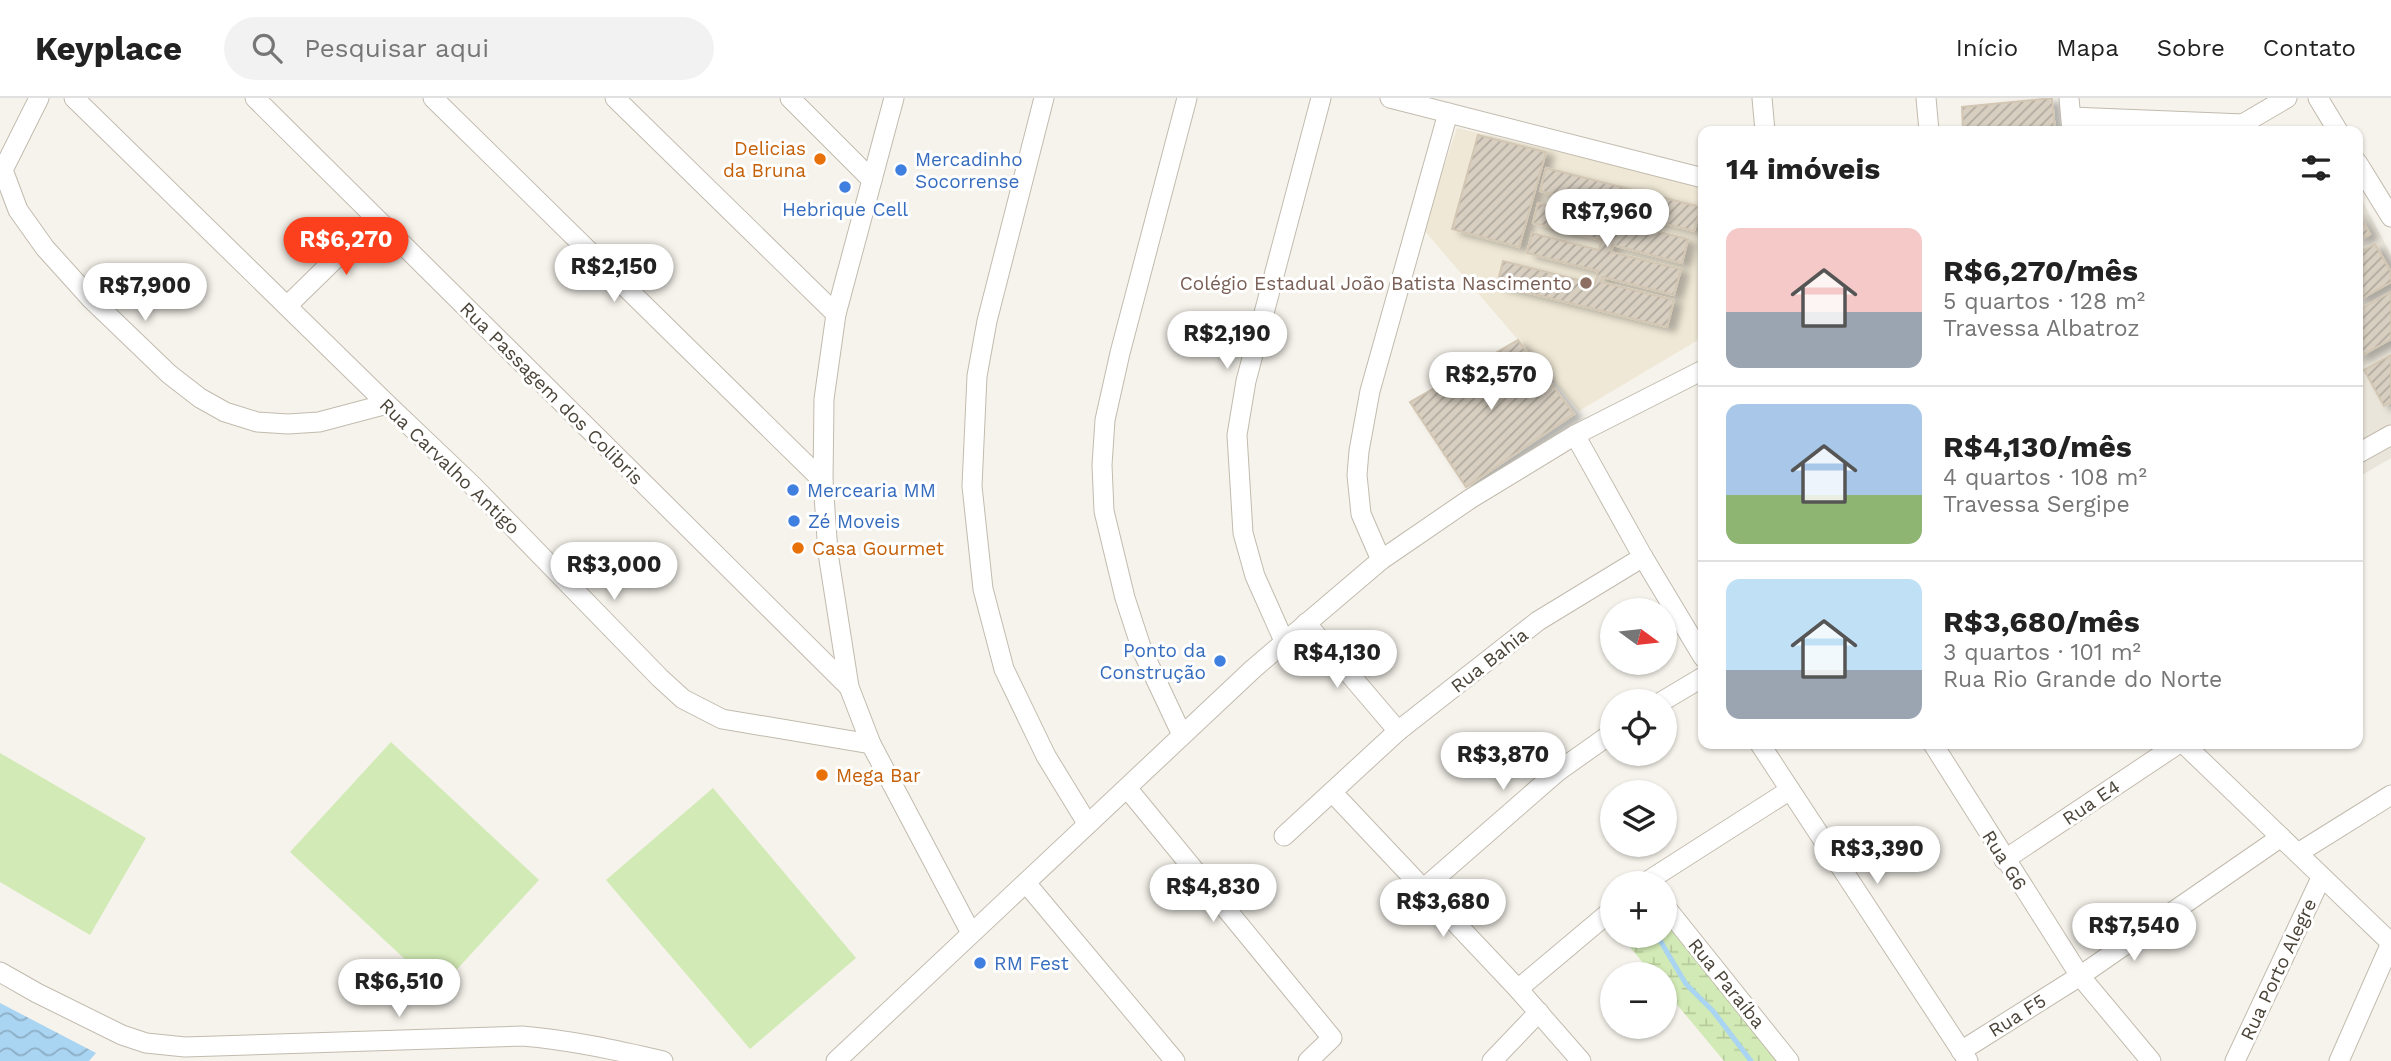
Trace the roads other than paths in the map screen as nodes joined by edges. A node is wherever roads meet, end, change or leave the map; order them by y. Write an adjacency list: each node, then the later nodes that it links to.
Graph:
1 (39, 98): 24 (street)
2 (74, 98): 29 (street, Rua Carvalho Antigo)
3 (433, 98): 36 (street)
4 (615, 98): 30 (street)
5 (790, 98): 26 (street)
6 (894, 98): 26 (street)
7 (1044, 98): 57 (street)
8 (1187, 98): 46 (street)
9 (1321, 98): 40 (street)
10 (1390, 98): 16 (street)
11 (1762, 98): 18 (street)
12 (1926, 98): 19 (street)
13 (2287, 98): 21 (street)
14 (2318, 98): 22 (street)
15 (258, 99): 28 (street, Rua Passagem dos Colibris)
16 (1448, 113): 25 (street); 38 (street)
17 (2071, 115): 20 (street)
18 (1765, 126)
19 (1929, 126)
20 (2211, 126)
21 (2240, 126)
22 (2335, 126)
23 (2363, 172): 27 (street)
24 (2, 173): 32 (street)
25 (1698, 177)
26 (872, 180): 30 (street)
27 (2391, 217)
28 (376, 219): 29 (street); 43 (street, Rua Passagem dos Colibris)
29 (288, 305): 32 (street, Rua Carvalho Antigo)
30 (836, 314): 36 (street)
31 (1698, 373): 33 (street)
32 (387, 404): 48 (street, Rua Carvalho Antigo)
33 (1575, 435): 37 (street); 38 (street)
34 (2391, 435): 35 (street)
35 (2363, 451)
36 (823, 481): 43 (street)
37 (1643, 557): 41 (street); 45 (street, Rua Bahia)
38 (1381, 560): 39 (street)
39 (1306, 623): 40 (street); 45 (street)
40 (1284, 641): 46 (street)
41 (1698, 649)
42 (1698, 680): 44 (street)
43 (849, 687): 48 (street)
44 (1677, 692)
45 (1398, 732): 55 (street, Rua Bahia)
46 (1182, 735): 53 (street)
47 (1600, 742): 65 (street)
48 (872, 744): 68 (street)
49 (1763, 749): 54 (street)
50 (1936, 749): 61 (street, Rua G6)
51 (2170, 749): 61 (street, Rua E4)
52 (2189, 749): 59 (street)
53 (1127, 788): 57 (street); 78 (street)
54 (1790, 790): 62 (street); 74 (street)
55 (1332, 792): 58 (street, Rua Bahia); 65 (street)
56 (2391, 795): 60 (street)
57 (1087, 823): 64 (street)
58 (1284, 836)
59 (2281, 837): 60 (street); 71 (street, Rua F5)
60 (2298, 853): 63 (street)
61 (2004, 860): 71 (street, Rua G6)
62 (1664, 871)
63 (2321, 877): 69 (street); 83 (street, Rua Porto Alegre)
64 (1026, 883): 68 (street); 77 (street)
65 (1423, 889): 72 (street)
66 (1600, 920): 72 (street)
67 (1677, 921): 81 (street, Rua Paraíba)
68 (971, 933): 76 (street)
69 (2391, 943): 84 (street)
70 (0, 972): 75 (street)
71 (2080, 976): 74 (street, Rua F5); 82 (street, Rua G6)
72 (1518, 989): 73 (street)
73 (1539, 1012): 79 (street); 80 (street)
74 (1964, 1056)
75 (663, 1061)
76 (836, 1061)
77 (1175, 1061)
78 (1308, 1061)
79 (1492, 1061)
80 (1581, 1061)
81 (1790, 1061)
82 (2151, 1061)
83 (2235, 1061)
84 (2339, 1061)

